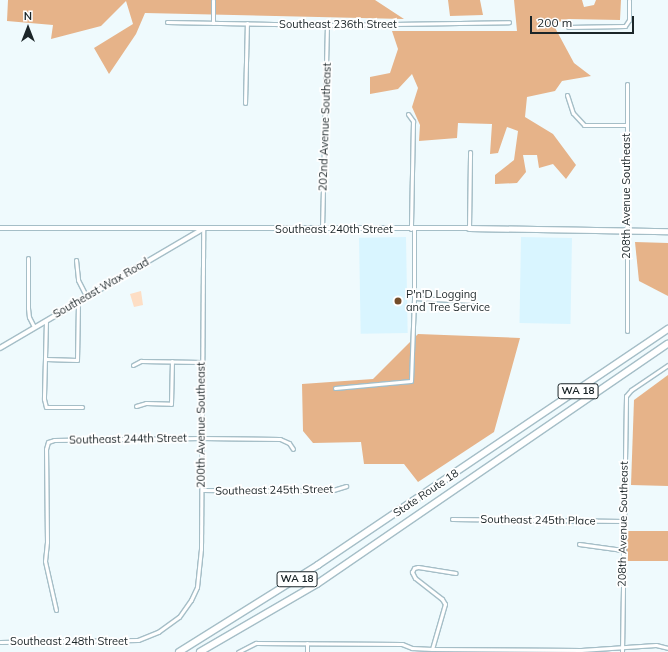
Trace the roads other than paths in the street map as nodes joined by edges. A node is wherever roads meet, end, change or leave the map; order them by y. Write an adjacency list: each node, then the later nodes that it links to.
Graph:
1 (213, 0): 5 (street)
2 (629, 0): 8 (street)
3 (167, 22): 5 (street, Southeast 236th Street)
4 (509, 22): 7 (street, Southeast 236th Street)
5 (212, 23): 6 (street, Southeast 236th Street)
6 (247, 24): 7 (street, Southeast 236th Street); 11 (street)
7 (327, 25): 18 (street, 202nd Avenue Southeast)
8 (568, 27)
9 (627, 84): 13 (street, 208th Avenue Southeast)
10 (567, 95): 13 (street)
11 (245, 103)
12 (408, 114): 19 (street)
13 (627, 125): 20 (street, 208th Avenue Southeast)
14 (470, 152): 16 (street)
15 (0, 228): 17 (main road, Southeast 240th Street)
16 (469, 228): 19 (main road, Southeast 240th Street); 20 (main road, Southeast 240th Street)
17 (203, 229): 18 (main road, Southeast 240th Street); 24 (street, Southeast Wax Road); 36 (street, 200th Avenue Southeast)
18 (322, 229): 19 (main road, Southeast 240th Street)
19 (412, 229): 25 (street)
20 (626, 231): 21 (main road, Southeast 240th Street); 31 (street, 208th Avenue Southeast)
21 (668, 231)
22 (28, 258): 29 (street)
23 (76, 260): 24 (street)
24 (86, 296): 27 (street, Southeast Wax Road)
25 (414, 298): 26 (street); 39 (street)
26 (474, 300)
27 (78, 302): 28 (street, Southeast Wax Road); 34 (street)
28 (46, 320): 29 (street, Southeast Wax Road); 34 (street)
29 (34, 327): 33 (street, Southeast Wax Road)
30 (668, 329): 59 (highway, State Route 18 / WA 18)
31 (626, 332)
32 (668, 344): 60 (highway, State Route 18 / WA 18)
33 (0, 348)
34 (46, 359): 41 (street)
35 (172, 361): 36 (street); 37 (street); 40 (street)
36 (201, 362): 42 (street, 200th Avenue Southeast)
37 (133, 365)
38 (668, 365): 47 (street, 208th Avenue Southeast)
39 (335, 388)
40 (136, 406)
41 (82, 407)
42 (202, 438): 43 (street, Southeast 244th Street); 45 (street, 200th Avenue Southeast); 51 (street, Southeast 244th Street)
43 (293, 449)
44 (346, 486): 45 (street, Southeast 245th Street)
45 (202, 490): 52 (street, 200th Avenue Southeast)
46 (452, 520): 47 (street, Southeast 245th Place)
47 (623, 521): 49 (street, 208th Avenue Southeast)
48 (579, 544): 49 (street)
49 (623, 550): 58 (street, 208th Avenue Southeast)
50 (456, 573): 57 (street)
51 (56, 610)
52 (179, 617): 53 (street, Southeast 248th Street)
53 (0, 642)
54 (307, 643): 55 (street); 61 (street); 62 (street)
55 (412, 648): 57 (street); 63 (street)
56 (668, 648): 58 (street)
57 (432, 649): 58 (street)
58 (622, 650)
59 (179, 652)
60 (200, 652)
61 (238, 652)
62 (307, 652)
63 (412, 652)

